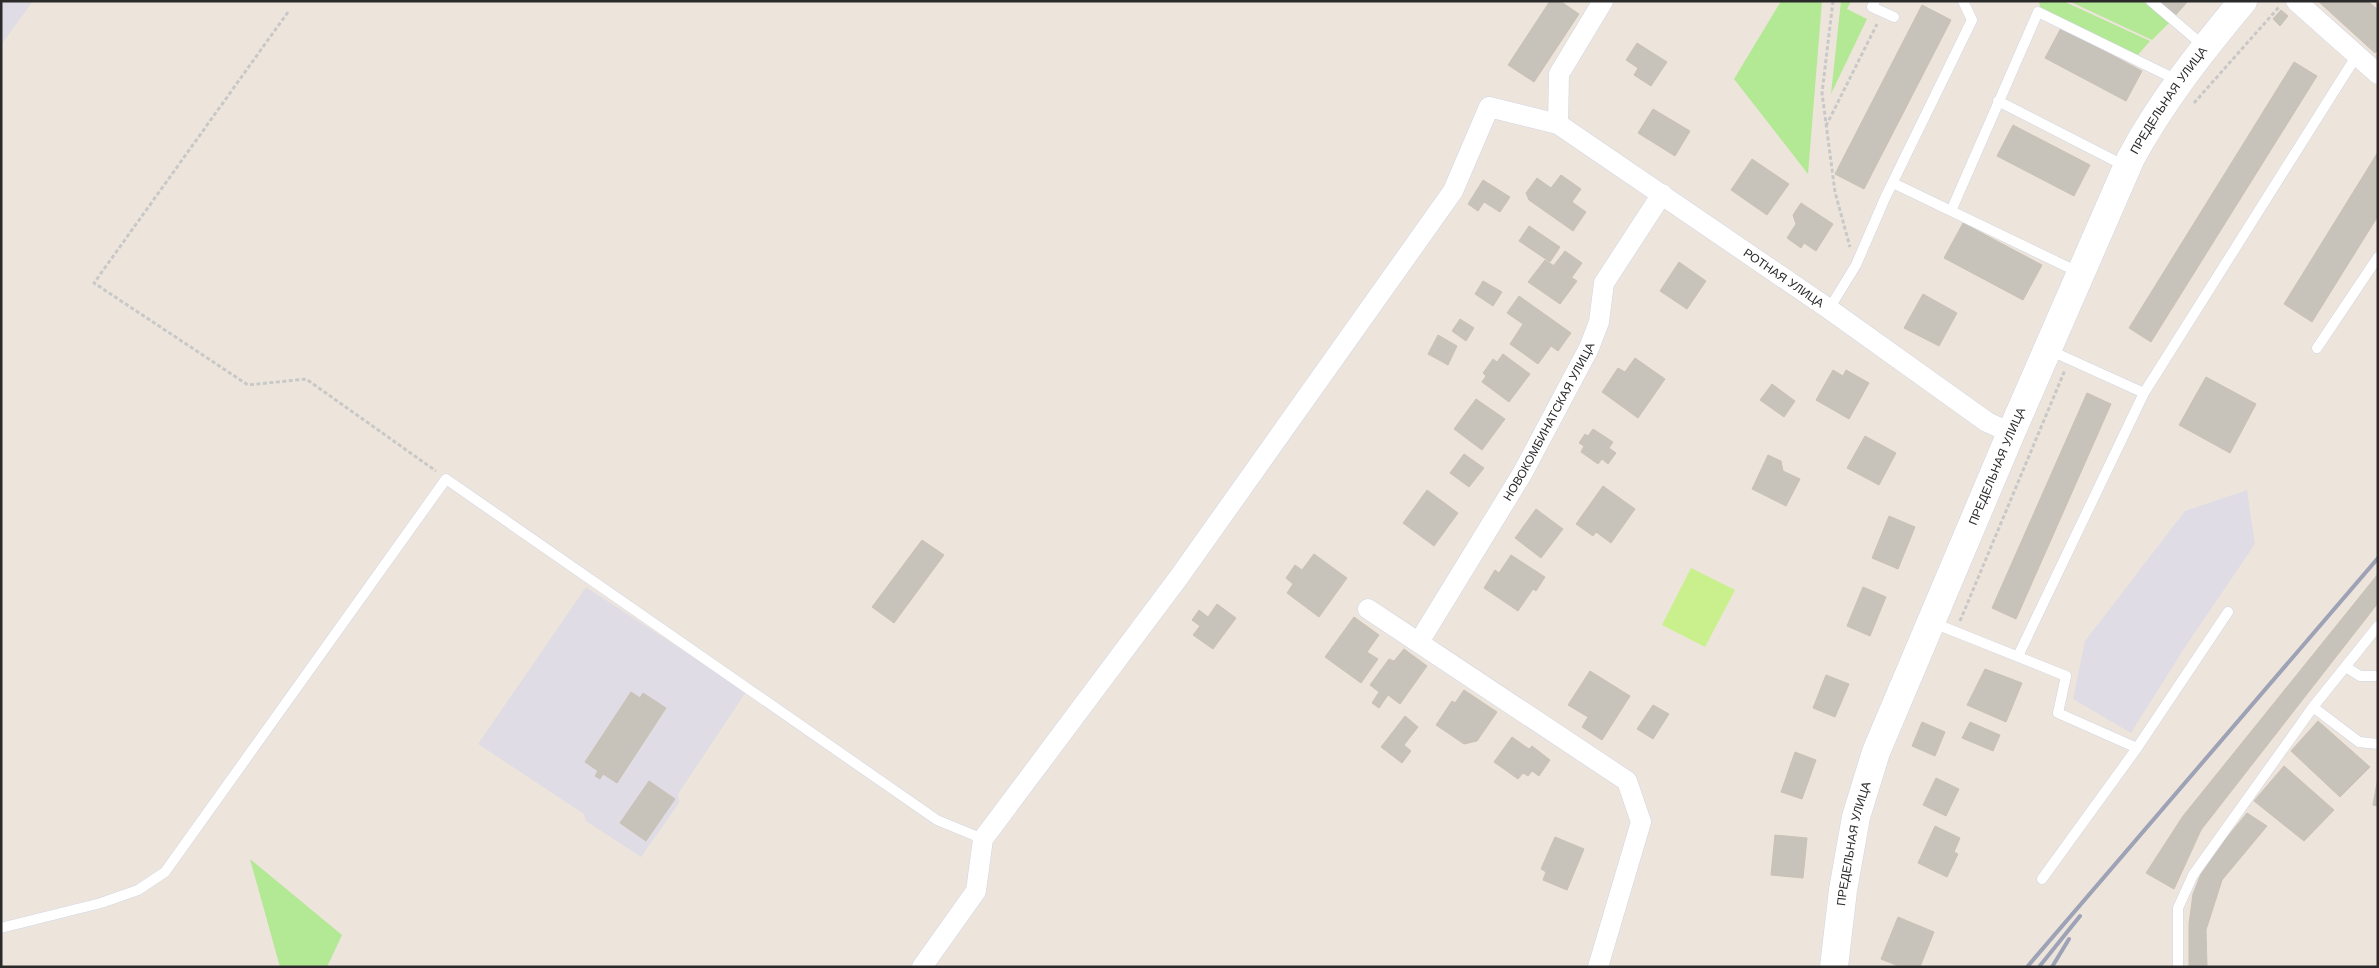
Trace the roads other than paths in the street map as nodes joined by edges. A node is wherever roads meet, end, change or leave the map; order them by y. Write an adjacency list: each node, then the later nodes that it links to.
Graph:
1 (1602, 1): 13 (street)
2 (1875, 1): 7 (lane)
3 (1963, 1): 15 (lane)
4 (2151, 1): 8 (lane)
5 (2243, 1): 8 (street, ПРЕДЕЛЬНАЯ УЛИЦА)
6 (2296, 1): 9 (street)
7 (1894, 18)
8 (2206, 48): 11 (street, ПРЕДЕЛЬНАЯ УЛИЦА)
9 (2357, 56): 10 (street); 23 (lane)
10 (2378, 74)
11 (2180, 82): 12 (lane); 14 (street, ПРЕДЕЛЬНАЯ УЛИЦА)
12 (1998, 101): 14 (lane); 17 (lane)
13 (1558, 124): 16 (street, РОТНАЯ УЛИЦА); 36 (street)
14 (2128, 167): 19 (street, ПРЕДЕЛЬНАЯ УЛИЦА)
15 (1893, 183): 17 (lane); 20 (lane)
16 (1662, 194): 20 (street, РОТНАЯ УЛИЦА); 29 (street, НОВОКОМБИНАТСКАЯ УЛИЦА)
17 (1951, 211): 19 (lane)
18 (2378, 257): 21 (lane)
19 (2081, 273): 22 (street, ПРЕДЕЛЬНАЯ УЛИЦА)
20 (1829, 309): 24 (street, РОТНАЯ УЛИЦА)
21 (2317, 348)
22 (2059, 354): 23 (lane); 24 (street, ПРЕДЕЛЬНАЯ УЛИЦА)
23 (2144, 392): 30 (lane)
24 (2011, 433): 27 (street, ПРЕДЕЛЬНАЯ УЛИЦА)
25 (1368, 608): 29 (street)
26 (2228, 612): 35 (lane)
27 (1930, 621): 30 (lane); 41 (street, ПРЕДЕЛЬНАЯ УЛИЦА)
28 (2378, 626): 31 (lane)
29 (1420, 642): 40 (street)
30 (2018, 656): 35 (lane)
31 (2346, 667): 32 (lane); 33 (lane)
32 (2378, 676)
33 (2313, 706): 34 (lane); 42 (lane)
34 (2378, 744)
35 (2137, 748): 37 (lane)
36 (983, 839): 38 (lane); 39 (street)
37 (2042, 879)
38 (1, 928)
39 (922, 967)
40 (1598, 967)
41 (1834, 967)
42 (2178, 967)

